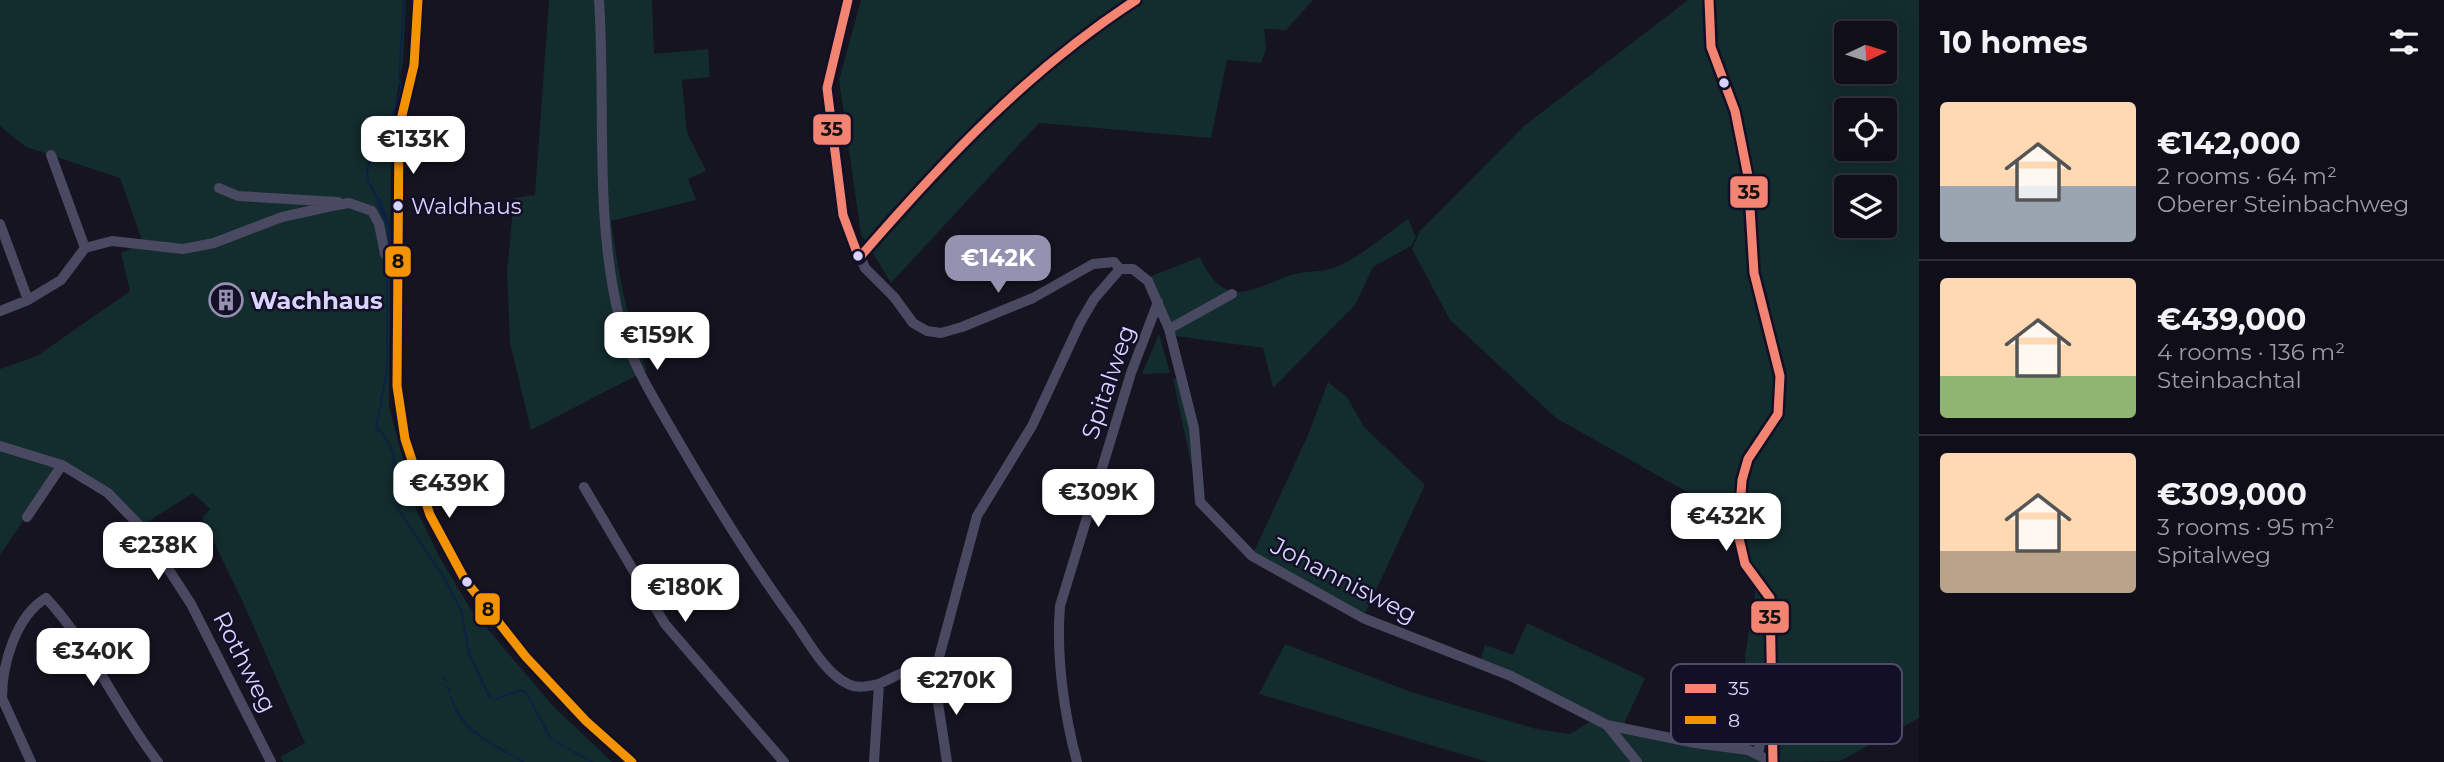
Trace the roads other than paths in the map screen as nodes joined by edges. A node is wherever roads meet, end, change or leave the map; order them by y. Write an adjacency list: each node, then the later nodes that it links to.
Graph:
1 (418, 0): 12 (street)
2 (599, 0): 25 (street)
3 (848, 0): 11 (street)
4 (1136, 0): 11 (street)
5 (1709, 0): 23 (street)
6 (51, 155): 10 (street)
7 (219, 188): 8 (street)
8 (349, 203): 10 (street); 12 (street)
9 (0, 224): 15 (street)
10 (85, 248): 15 (street)
11 (859, 258): 13 (street)
12 (391, 262): 35 (street)
13 (1120, 269): 16 (street, Johannisweg); 24 (street)
14 (1231, 294): 18 (street)
15 (28, 300): 17 (street)
16 (1158, 302): 18 (street, Johannisweg); 39 (street, Spitalweg)
17 (0, 311)
18 (1169, 329): 26 (street, Johannisweg)
19 (0, 446): 20 (street, Rothweg)
20 (62, 465): 22 (street); 34 (street, Rothweg)
21 (584, 486): 36 (street)
22 (27, 517)
23 (1772, 664)
24 (933, 676): 25 (street); 38 (street)
25 (878, 684): 37 (street)
26 (1607, 725): 27 (street, Johannisweg); 40 (street)
27 (1671, 737)
28 (1706, 744): 31 (street, Johannisweg)
29 (1759, 744): 31 (street)
30 (1773, 744): 41 (street)
31 (1758, 754): 41 (street, Johannisweg)
32 (31, 762): 33 (street)
33 (158, 762)
34 (271, 762)
35 (632, 762)
36 (784, 762)
37 (874, 762)
38 (947, 762)
39 (1076, 762)
40 (1637, 762)
41 (1773, 762)

